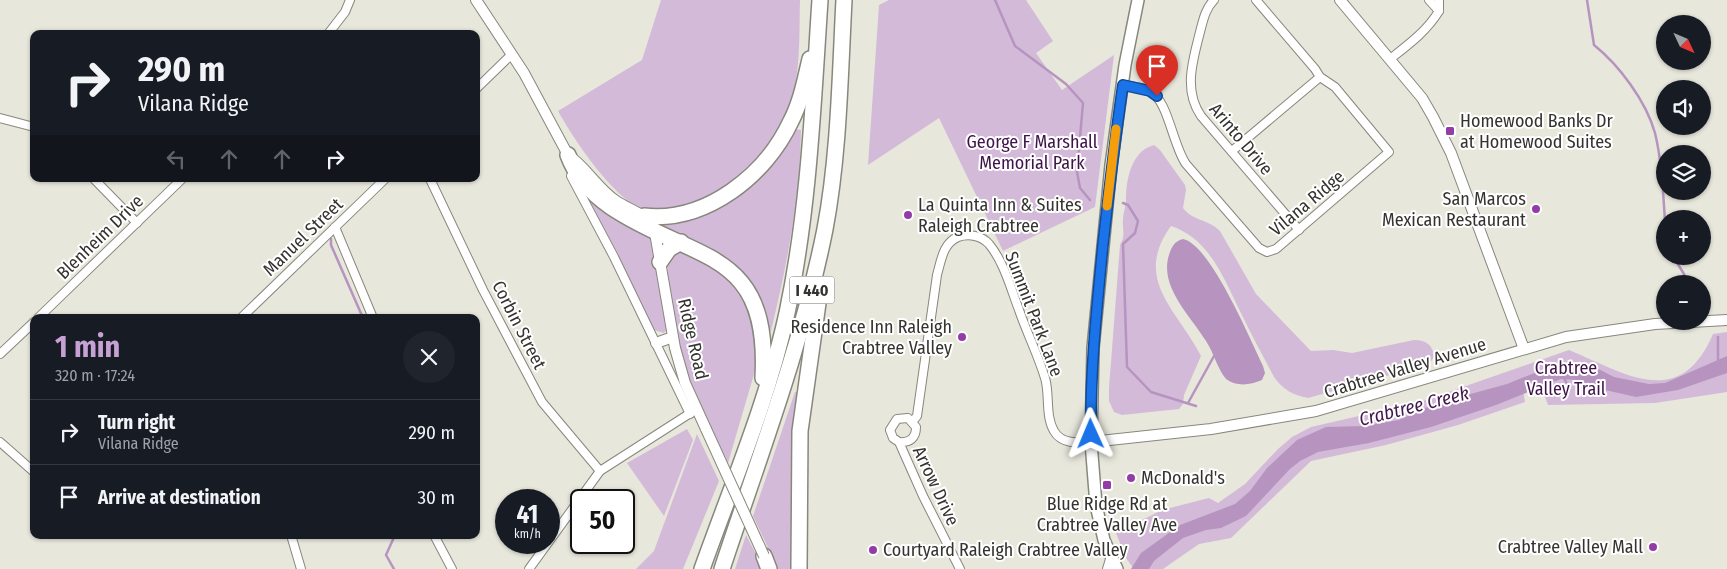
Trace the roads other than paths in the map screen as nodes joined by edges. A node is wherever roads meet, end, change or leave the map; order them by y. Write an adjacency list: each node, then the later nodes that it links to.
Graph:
1 (350, 0): 13 (street)
2 (476, 0): 14 (street, Ridge Road)
3 (820, 0): 12 (highway, I 440)
4 (844, 0): 30 (highway, I 440)
5 (1138, 0): 18 (main road)
6 (1214, 0): 21 (street, Arinto Drive)
7 (1340, 0): 15 (street)
8 (1429, 0): 11 (street)
9 (1439, 0): 11 (street)
10 (1260, 1): 16 (street, Vilana Ridge)
11 (1438, 11): 15 (street)
12 (818, 28): 27 (highway); 44 (highway, I 440)
13 (331, 30)
14 (512, 54): 17 (street); 22 (street, Ridge Road)
15 (1390, 59): 42 (street)
16 (1320, 77): 21 (street); 31 (street, Vilana Ridge)
17 (480, 85)
18 (1123, 85): 31 (street, Vilana Ridge); 49 (main road)
19 (0, 118): 20 (street)
20 (30, 126)
21 (1232, 151): 31 (street, Arinto Drive)
22 (568, 155): 27 (street, Ridge Road); 32 (highway); 41 (street, Ridge Road)
23 (97, 182): 28 (street)
24 (179, 182): 28 (street, Blenheim Drive)
25 (382, 182): 29 (street, Manuel Street)
26 (431, 182): 51 (street, Corbin Street)
27 (644, 216): 32 (street, Ridge Road)
28 (137, 223): 35 (street, Blenheim Drive)
29 (335, 227): 36 (street, Manuel Street); 37 (street)
30 (825, 227): 62 (highway, I 440); 63 (highway)
31 (1299, 230)
32 (656, 232): 33 (highway); 34 (street, Ridge Road)
33 (681, 242): 34 (highway); 44 (highway)
34 (660, 262): 40 (street, Ridge Road)
35 (42, 314)
36 (245, 314)
37 (371, 314)
38 (1727, 320): 42 (street, Crabtree Valley Avenue)
39 (30, 326): 43 (street)
40 (672, 336): 41 (street); 45 (street, Ridge Road)
41 (656, 342): 45 (street, Ridge Road)
42 (1524, 349): 49 (street, Crabtree Valley Avenue)
43 (0, 354)
44 (762, 399): 54 (highway, I 440)
45 (693, 411): 51 (street); 56 (street, Ridge Road, bridge)
46 (913, 421): 48 (street, Arrow Drive); 48 (street, Arrow Drive); 49 (street, Summit Park Lane)
47 (0, 442): 50 (street)
48 (899, 442): 64 (street, Arrow Drive)
49 (1092, 442): 55 (main road)
50 (30, 468)
51 (600, 471): 59 (street)
52 (292, 539): 57 (street)
53 (436, 539): 58 (street)
54 (712, 543): 60 (highway); 61 (highway, I 440)
55 (1110, 556): 65 (street); 66 (main road)
56 (766, 562)
57 (301, 569)
58 (452, 569)
59 (529, 569)
60 (696, 569)
61 (702, 569)
62 (722, 569)
63 (799, 569)
64 (960, 569)
65 (1107, 569)
66 (1117, 569)

